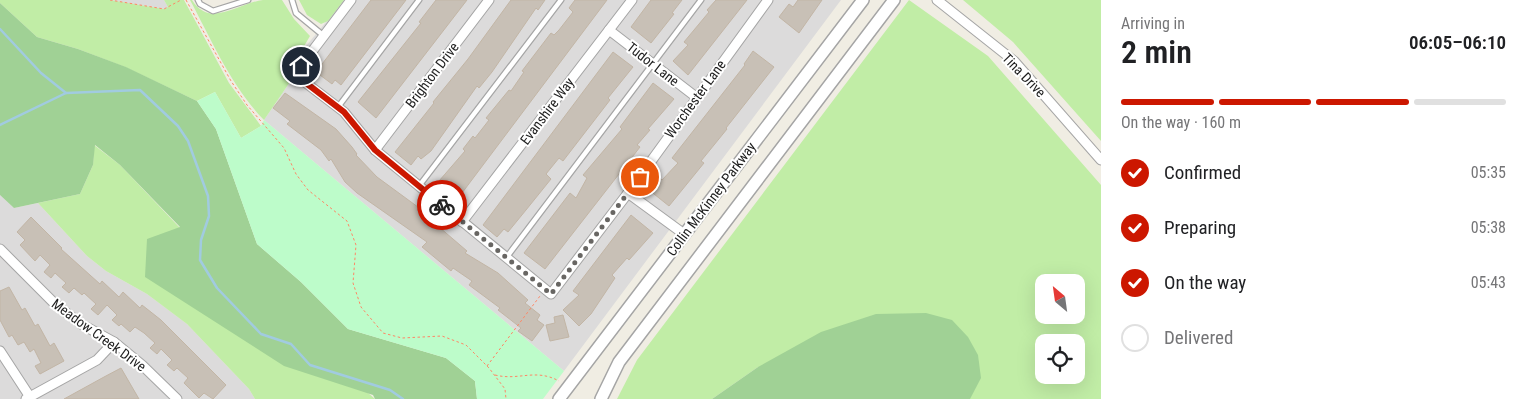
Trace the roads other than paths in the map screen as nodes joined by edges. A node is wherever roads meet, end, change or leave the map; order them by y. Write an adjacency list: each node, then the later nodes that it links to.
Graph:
1 (198, 0): 2 (lane)
2 (248, 0)
3 (292, 0): 15 (lane)
4 (351, 0): 15 (street)
5 (419, 0): 18 (lane)
6 (489, 0): 19 (street, Brighton Drive)
7 (561, 0): 21 (lane)
8 (632, 0): 14 (street, Evanshire Way)
9 (701, 0): 16 (lane)
10 (768, 0): 17 (street, Worchester Lane)
11 (862, 0): 24 (street, Collin McKinney Parkway)
12 (894, 0): 32 (street, Collin McKinney Parkway)
13 (937, 0): 20 (street, Tina Drive)
14 (610, 30): 16 (street, Tudor Lane); 23 (street, Evanshire Way)
15 (324, 36): 18 (street)
16 (653, 64): 17 (street, Tudor Lane); 26 (lane)
17 (696, 97): 22 (street, Worchester Lane)
18 (338, 107): 19 (street)
19 (375, 150): 21 (street)
20 (1101, 160)
21 (419, 186): 23 (street)
22 (628, 193): 24 (street); 26 (street, Worchester Lane)
23 (462, 222): 26 (street)
24 (684, 234): 31 (street, Collin McKinney Parkway)
25 (0, 249): 27 (street, Meadow Creek Drive)
26 (506, 258)
27 (114, 342): 29 (street); 30 (street, Meadow Creek Drive)
28 (0, 351): 29 (street)
29 (28, 398)
30 (177, 399)
31 (559, 399)
32 (601, 399)

